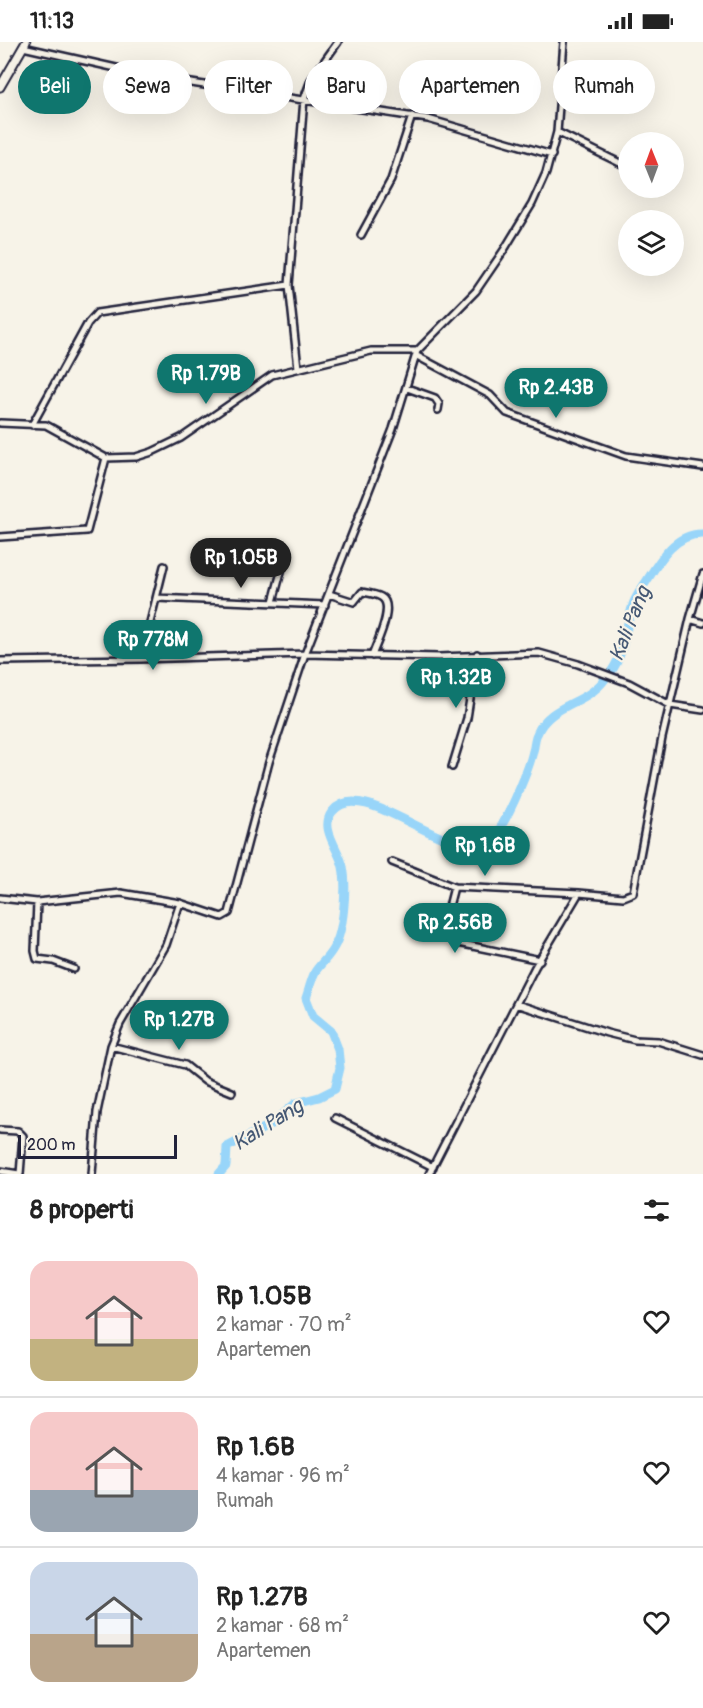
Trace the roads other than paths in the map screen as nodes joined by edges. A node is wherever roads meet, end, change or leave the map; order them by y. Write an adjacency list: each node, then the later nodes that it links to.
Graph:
1 (338, 42): 6 (street)
2 (564, 42): 4 (street)
3 (25, 45): 5 (street); 6 (street)
4 (562, 60)
5 (0, 87)
6 (304, 99): 8 (street); 13 (street)
7 (558, 114): 9 (street)
8 (412, 116): 10 (street); 12 (street)
9 (557, 132): 10 (street); 11 (street)
10 (552, 154): 14 (street)
11 (618, 162)
12 (361, 235)
13 (290, 289): 15 (street); 19 (street)
14 (417, 353): 15 (street); 16 (street); 21 (street)
15 (298, 368): 20 (street)
16 (407, 388): 17 (street); 26 (street)
17 (438, 410)
18 (0, 423): 19 (street)
19 (32, 425): 20 (street)
20 (106, 458): 22 (street)
21 (703, 467)
22 (0, 537)
23 (164, 566): 27 (street)
24 (282, 568): 28 (street)
25 (703, 574): 30 (street)
26 (329, 594): 29 (street); 34 (street)
27 (156, 598): 28 (street); 35 (street)
28 (273, 602): 29 (street)
29 (325, 604): 32 (street)
30 (690, 619): 31 (street); 37 (street)
31 (703, 623)
32 (305, 654): 34 (street); 35 (street); 45 (street)
33 (477, 654): 34 (street); 37 (street); 39 (street)
34 (372, 656)
35 (141, 660): 36 (street)
36 (0, 661)
37 (670, 705): 38 (street); 42 (street)
38 (703, 710)
39 (452, 767)
40 (392, 862): 41 (street)
41 (454, 886): 42 (street); 46 (street)
42 (579, 893): 46 (street)
43 (0, 898): 44 (street)
44 (37, 902): 45 (street); 47 (street)
45 (180, 903): 49 (street)
46 (540, 960): 48 (street)
47 (74, 969)
48 (516, 1004): 50 (street); 54 (street)
49 (111, 1046): 51 (street); 57 (street)
50 (703, 1055)
51 (232, 1092)
52 (335, 1118): 54 (street)
53 (0, 1130): 56 (street)
54 (433, 1167): 58 (street)
55 (0, 1171): 56 (street)
56 (20, 1174)
57 (92, 1174)
58 (429, 1174)

